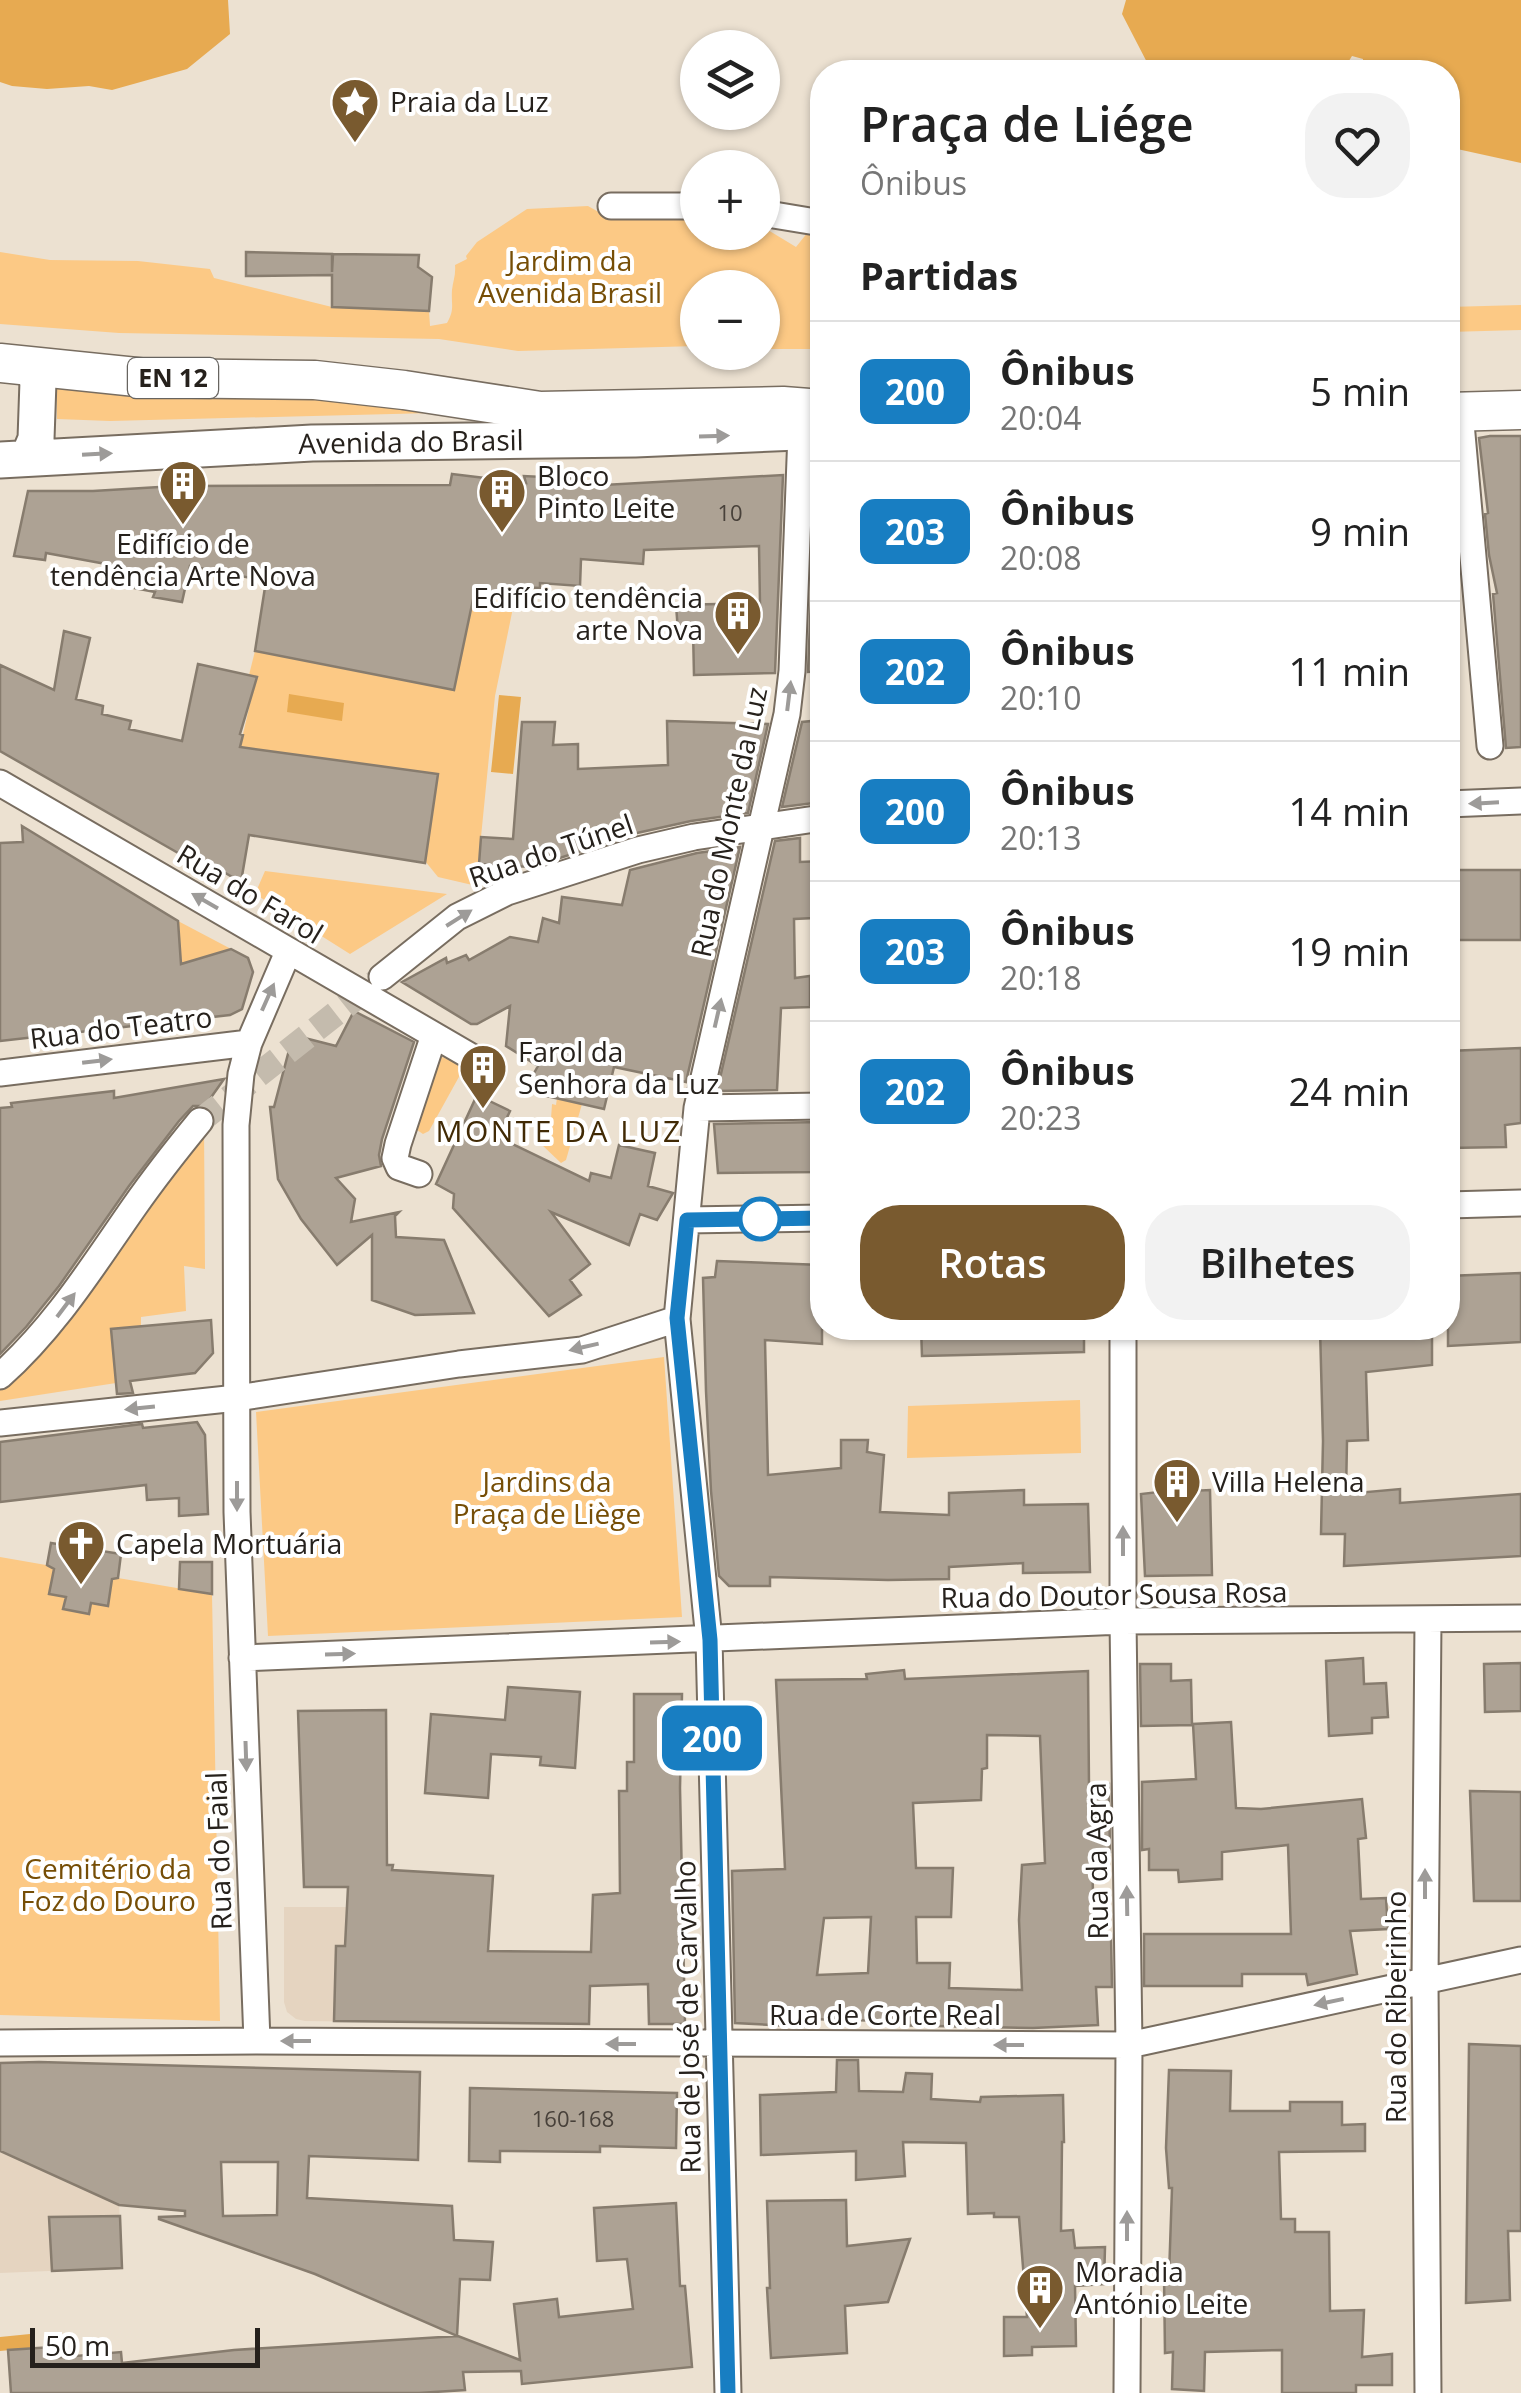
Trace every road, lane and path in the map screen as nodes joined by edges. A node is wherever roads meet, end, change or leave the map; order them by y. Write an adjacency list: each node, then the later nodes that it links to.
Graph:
1 (610, 206): 2 (street)
2 (680, 206)
3 (780, 216): 4 (street)
4 (810, 221)
5 (15, 365): 7 (main road, Avenida do Brasil / EN 12); 12 (main road)
6 (1521, 410): 8 (main road)
7 (540, 411): 9 (main road, Avenida do Brasil / EN 12); 11 (main road)
8 (1460, 412)
9 (810, 422)
10 (810, 424): 11 (main road, Avenida do Brasil, one-way to 10)
11 (616, 439): 12 (main road, Avenida do Brasil, one-way to 11)
12 (14, 459)
13 (1460, 468): 15 (street)
14 (810, 478): 20 (street, Rua do Monte da Luz, one-way to 14)
15 (1490, 746)
16 (0, 783): 21 (street, Rua do Farol, one-way to 16)
17 (1521, 801): 18 (street, one-way to 18)
18 (1460, 804)
19 (810, 820): 20 (street, Rua do Túnel)
20 (760, 828): 22 (street, Rua do Túnel, one-way to 20); 28 (street, Rua do Monte da Luz, one-way to 20)
21 (288, 952): 23 (street, Rua do Farol); 24 (street, Rua do Faial, one-way to 21)
22 (382, 977)
23 (434, 1035): 25 (street, Rua do Farol); 30 (street)
24 (248, 1042): 26 (street, Rua do Teatro, one-way to 24); 38 (street, Rua do Faial)
25 (470, 1056)
26 (0, 1074)
27 (810, 1106): 28 (street)
28 (696, 1108): 34 (street, Rua do Monte da Luz)
29 (200, 1121): 37 (street, one-way to 29)
30 (419, 1174)
31 (1521, 1203): 32 (street)
32 (1460, 1204)
33 (810, 1218): 34 (street)
34 (687, 1220): 35 (street, Rua do Monte da Luz)
35 (677, 1318): 38 (street, one-way to 38); 43 (street, Rua de José de Carvalho)
36 (1123, 1340): 42 (street, Rua da Agra, one-way to 36)
37 (0, 1376)
38 (237, 1398): 39 (street, one-way to 39); 44 (street, Rua do Faial, one-way to 44)
39 (0, 1423)
40 (1521, 1618): 41 (street, Rua do Doutor Sousa Rosa)
41 (1428, 1620): 42 (street, Rua do Doutor Sousa Rosa); 46 (street, Rua do Ribeirinho, one-way to 41)
42 (1123, 1621): 43 (street, Rua do Doutor Sousa Rosa); 50 (street, Rua da Agra, one-way to 42)
43 (710, 1640): 44 (street, Rua do Doutor Sousa Rosa, one-way to 43); 49 (street, Rua de José de Carvalho)
44 (242, 1658): 47 (street, Rua do Faial, one-way to 47)
45 (1521, 1960): 46 (street, Rua de Corte Real)
46 (1425, 1982): 50 (street, Rua de Corte Real, one-way to 50); 53 (street, Rua do Ribeirinho)
47 (257, 2041): 48 (street, Rua de Corte Real); 49 (street, Rua de Corte Real, one-way to 47)
48 (0, 2042)
49 (718, 2044): 50 (street, Rua de Corte Real, one-way to 49); 51 (street, Rua de José de Carvalho)
50 (1129, 2045): 52 (street, Rua da Agra, one-way to 50)
51 (728, 2393)
52 (1126, 2393)
53 (1428, 2393)

